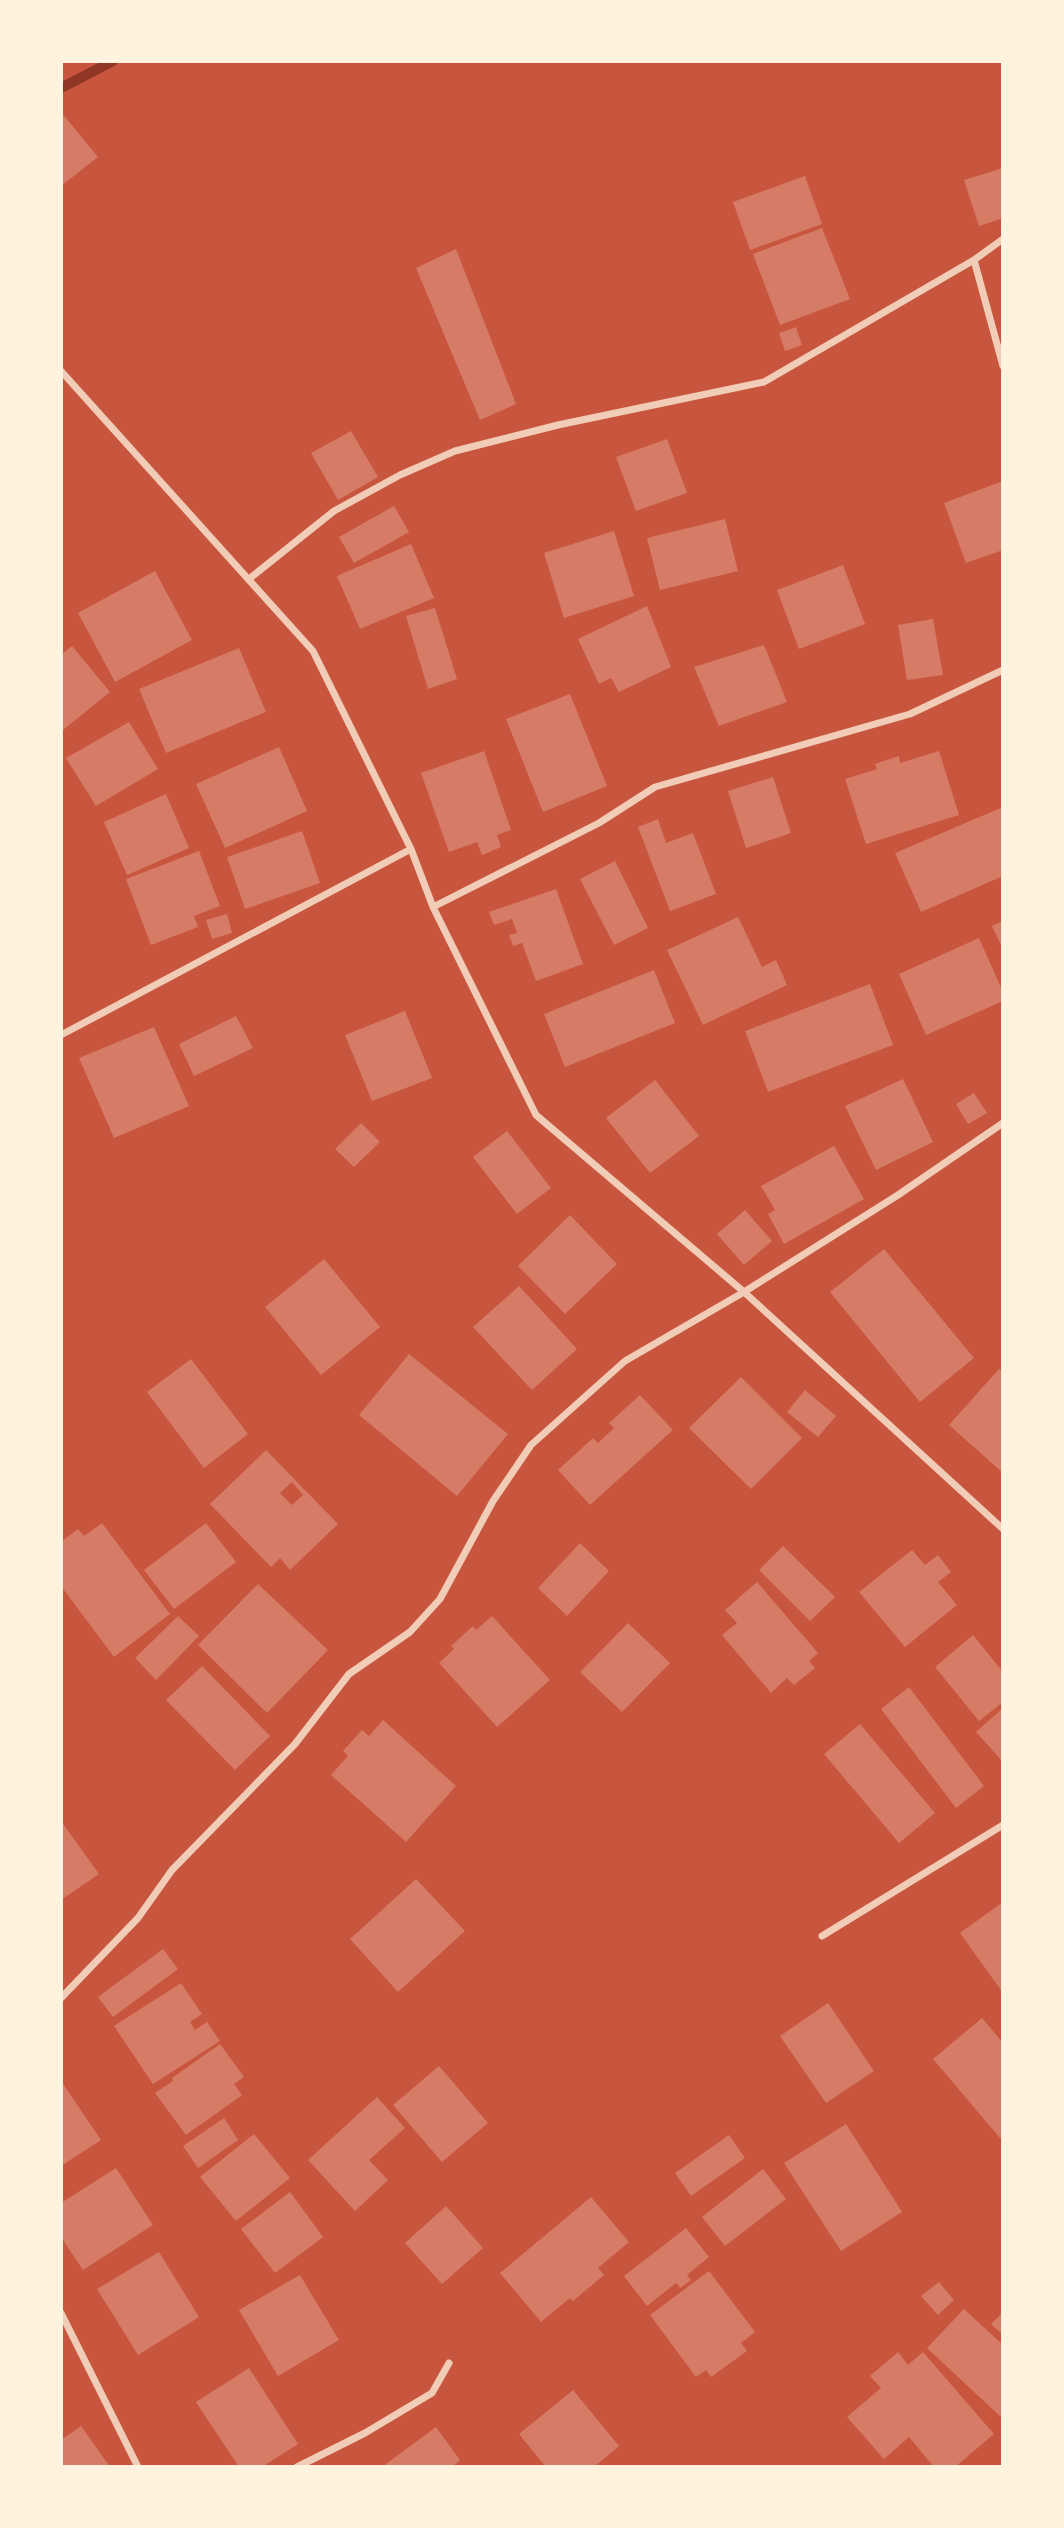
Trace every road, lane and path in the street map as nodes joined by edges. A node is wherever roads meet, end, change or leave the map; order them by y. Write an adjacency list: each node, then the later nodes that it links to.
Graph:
1 (1003, 239): 2 (street)
2 (974, 260): 3 (street); 5 (street)
3 (1003, 366)
4 (61, 371): 5 (street)
5 (249, 579): 7 (street)
6 (1003, 670): 8 (street)
7 (411, 849): 8 (street); 9 (street)
8 (433, 907): 11 (street)
9 (61, 1035)
10 (1003, 1123): 11 (street)
11 (744, 1292): 12 (street); 15 (street)
12 (1003, 1529)
13 (1003, 1825): 14 (street)
14 (822, 1936)
15 (61, 1998)
16 (61, 2313): 18 (street)
17 (449, 2363): 19 (street)
18 (138, 2467)
19 (297, 2467)

